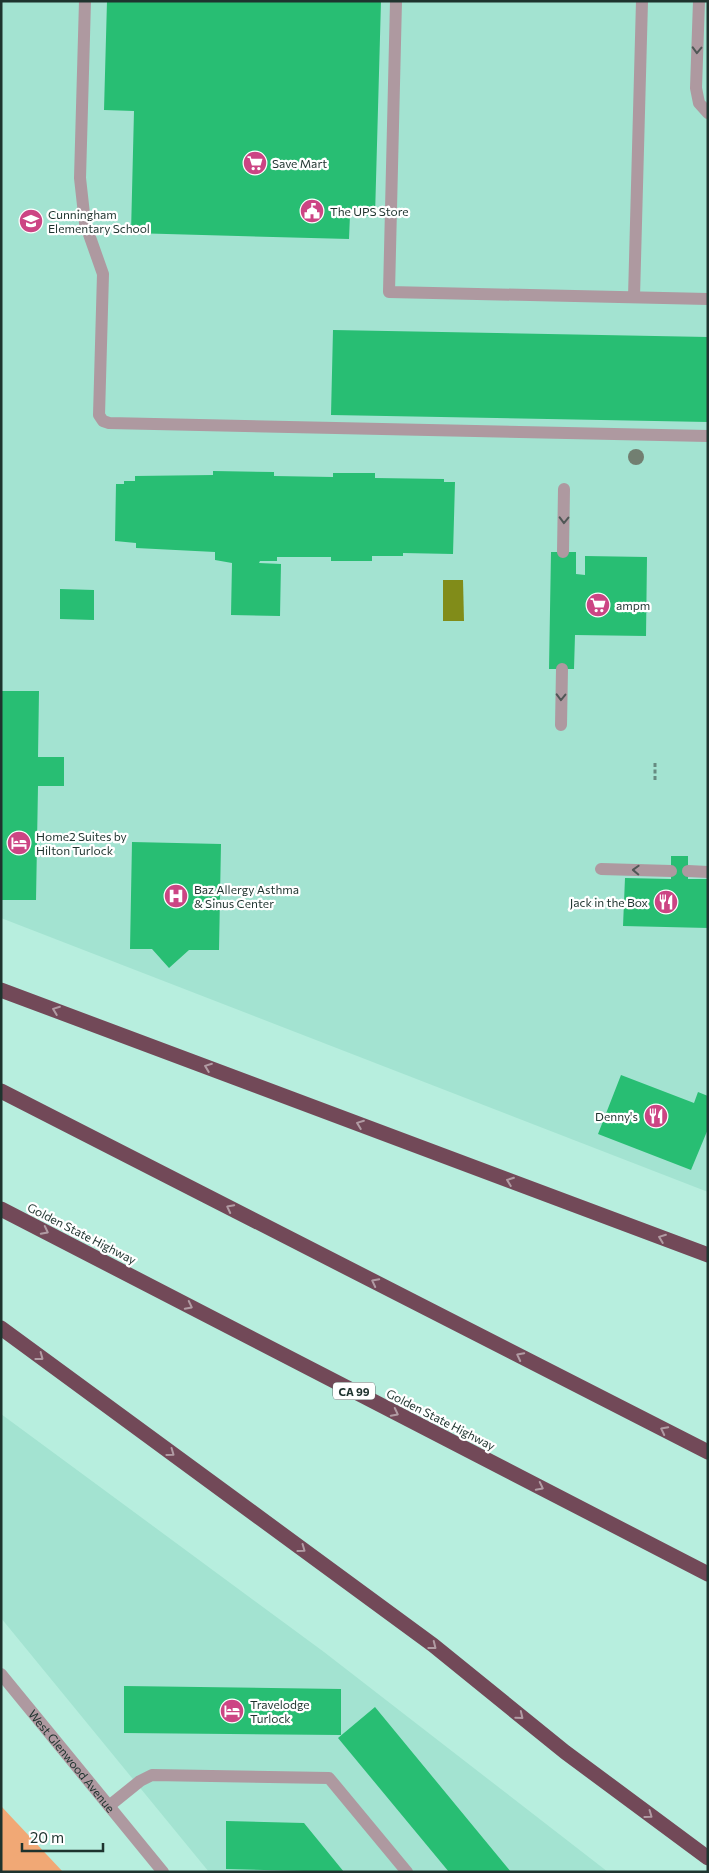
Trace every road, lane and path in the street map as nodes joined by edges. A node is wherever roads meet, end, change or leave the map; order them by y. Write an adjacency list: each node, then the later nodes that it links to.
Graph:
1 (85, 1): 8 (street)
2 (396, 1): 6 (street)
3 (642, 1): 6 (street)
4 (699, 1): 5 (street, one-way to 5)
5 (708, 113)
6 (634, 297): 7 (street)
7 (708, 299)
8 (708, 436)
9 (564, 489): 10 (street, one-way to 10)
10 (563, 552)
11 (562, 670): 12 (street, one-way to 12)
12 (561, 725)
13 (655, 762): 14 (path)
14 (654, 780)
15 (601, 869): 16 (street, one-way to 15)
16 (671, 871)
17 (688, 871): 18 (street)
18 (708, 872)
19 (1, 990): 22 (highway, one-way to 19)
20 (1, 1091): 24 (highway, one-way to 20)
21 (1, 1208): 25 (highway, Golden State Highway / CA 99, one-way to 25)
22 (708, 1255)
23 (1, 1328): 28 (highway, one-way to 28)
24 (708, 1452)
25 (708, 1574)
26 (1, 1674): 27 (street, West Glenwood Avenue)
27 (109, 1806): 29 (street, West Glenwood Avenue); 30 (street)
28 (708, 1858)
29 (163, 1872)
30 (407, 1872)

